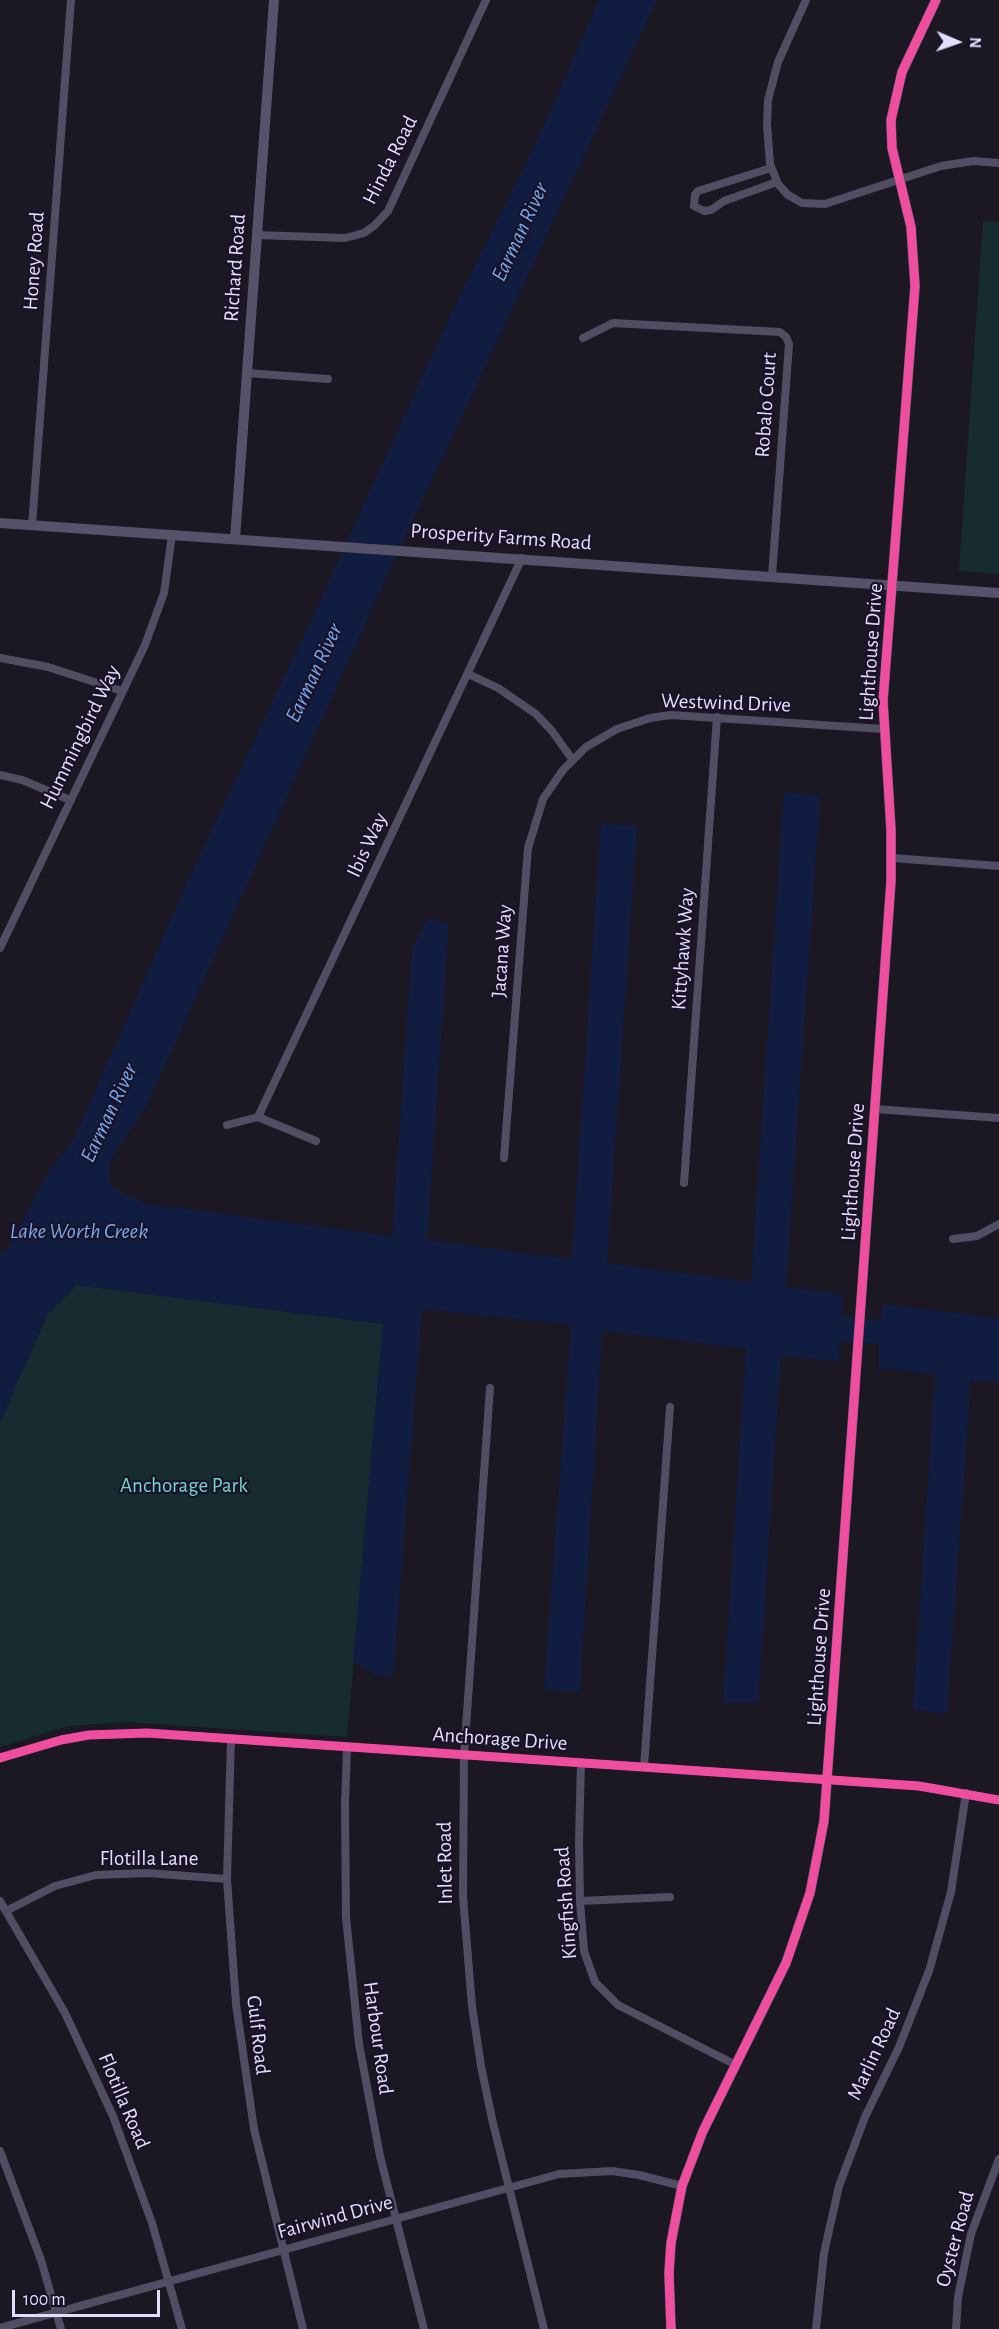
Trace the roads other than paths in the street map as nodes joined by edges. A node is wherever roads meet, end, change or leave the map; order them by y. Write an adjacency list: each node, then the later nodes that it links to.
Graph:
1 (71, 0): 15 (street, Honey Road)
2 (274, 0): 10 (street, Richard Road)
3 (486, 0): 10 (street, Hinda Road)
4 (807, 0): 7 (street)
5 (936, 0): 8 (street, Lighthouse Drive)
6 (999, 163): 8 (street)
7 (771, 168): 9 (street); 9 (street)
8 (899, 180): 9 (street); 20 (street, Lighthouse Drive)
9 (777, 182)
10 (256, 235): 12 (street, Richard Road)
11 (583, 338): 19 (street, Robalo Court)
12 (247, 373): 13 (street); 17 (street, Richard Road)
13 (328, 379)
14 (0, 523): 15 (street, Prosperity Farms Road)
15 (32, 526): 16 (street, Prosperity Farms Road)
16 (172, 535): 17 (street, Prosperity Farms Road); 24 (street, Hummingbird Way)
17 (235, 538): 18 (street, Prosperity Farms Road)
18 (522, 558): 19 (street, Prosperity Farms Road); 23 (street, Ibis Way)
19 (772, 576): 20 (street, Prosperity Farms Road)
20 (893, 585): 21 (street, Prosperity Farms Road); 26 (street, Lighthouse Drive)
21 (999, 593)
22 (0, 658): 24 (street)
23 (468, 674): 27 (street); 34 (street, Ibis Way)
24 (122, 692): 29 (street, Hummingbird Way)
25 (717, 717): 26 (street, Westwind Drive); 27 (street, Westwind Drive); 39 (street, Kittyhawk Way)
26 (884, 729): 30 (street, Lighthouse Drive)
27 (573, 759): 38 (street, Jacana Way)
28 (0, 775): 29 (street)
29 (70, 800): 32 (street, Hummingbird Way)
30 (892, 858): 31 (street); 33 (street, Lighthouse Drive)
31 (999, 866)
32 (0, 948)
33 (875, 1109): 35 (street); 50 (street, Lighthouse Drive)
34 (258, 1117): 36 (street); 37 (street)
35 (999, 1118)
36 (227, 1125)
37 (316, 1141)
38 (504, 1158)
39 (684, 1183)
40 (999, 1224): 41 (street)
41 (953, 1239)
42 (490, 1388): 46 (street, Inlet Road)
43 (670, 1407): 49 (street)
44 (231, 1739): 45 (street, Anchorage Drive); 47 (street, Anchorage Drive); 53 (street, Gulf Road)
45 (347, 1747): 46 (street, Anchorage Drive); 63 (street, Harbour Road)
46 (464, 1755): 48 (street, Anchorage Drive); 62 (street, Inlet Road)
47 (0, 1758)
48 (581, 1763): 49 (street, Anchorage Drive); 56 (street, Kingfish Road)
49 (644, 1767): 50 (street, Anchorage Drive)
50 (829, 1780): 51 (street, Anchorage Drive); 58 (street, Lighthouse Drive)
51 (966, 1793): 52 (street, Anchorage Drive); 74 (street, Marlin Road)
52 (999, 1800)
53 (227, 1879): 57 (street, Flotilla Lane); 64 (street, Gulf Road)
54 (670, 1897): 56 (street)
55 (0, 1901): 57 (street, Flotilla Road)
56 (580, 1901): 58 (street, Kingfish Road)
57 (6, 1911): 65 (street, Flotilla Road)
58 (736, 2065): 61 (street, Lighthouse Drive)
59 (0, 2151): 66 (street)
60 (999, 2159): 75 (street, Oyster Road)
61 (682, 2186): 62 (street, Fairwind Drive); 73 (street, Lighthouse Drive)
62 (508, 2187): 63 (street, Fairwind Drive); 72 (street, Inlet Road)
63 (396, 2218): 64 (street, Fairwind Drive); 71 (street, Harbour Road)
64 (283, 2250): 65 (street, Fairwind Drive); 70 (street, Gulf Road)
65 (170, 2281): 66 (street, Fairwind Drive); 69 (street, Flotilla Road)
66 (57, 2312): 67 (street, Fairwind Drive); 68 (street)
67 (0, 2328)
68 (61, 2329)
69 (182, 2329)
70 (303, 2329)
71 (424, 2329)
72 (544, 2329)
73 (671, 2329)
74 (816, 2329)
75 (956, 2329)

